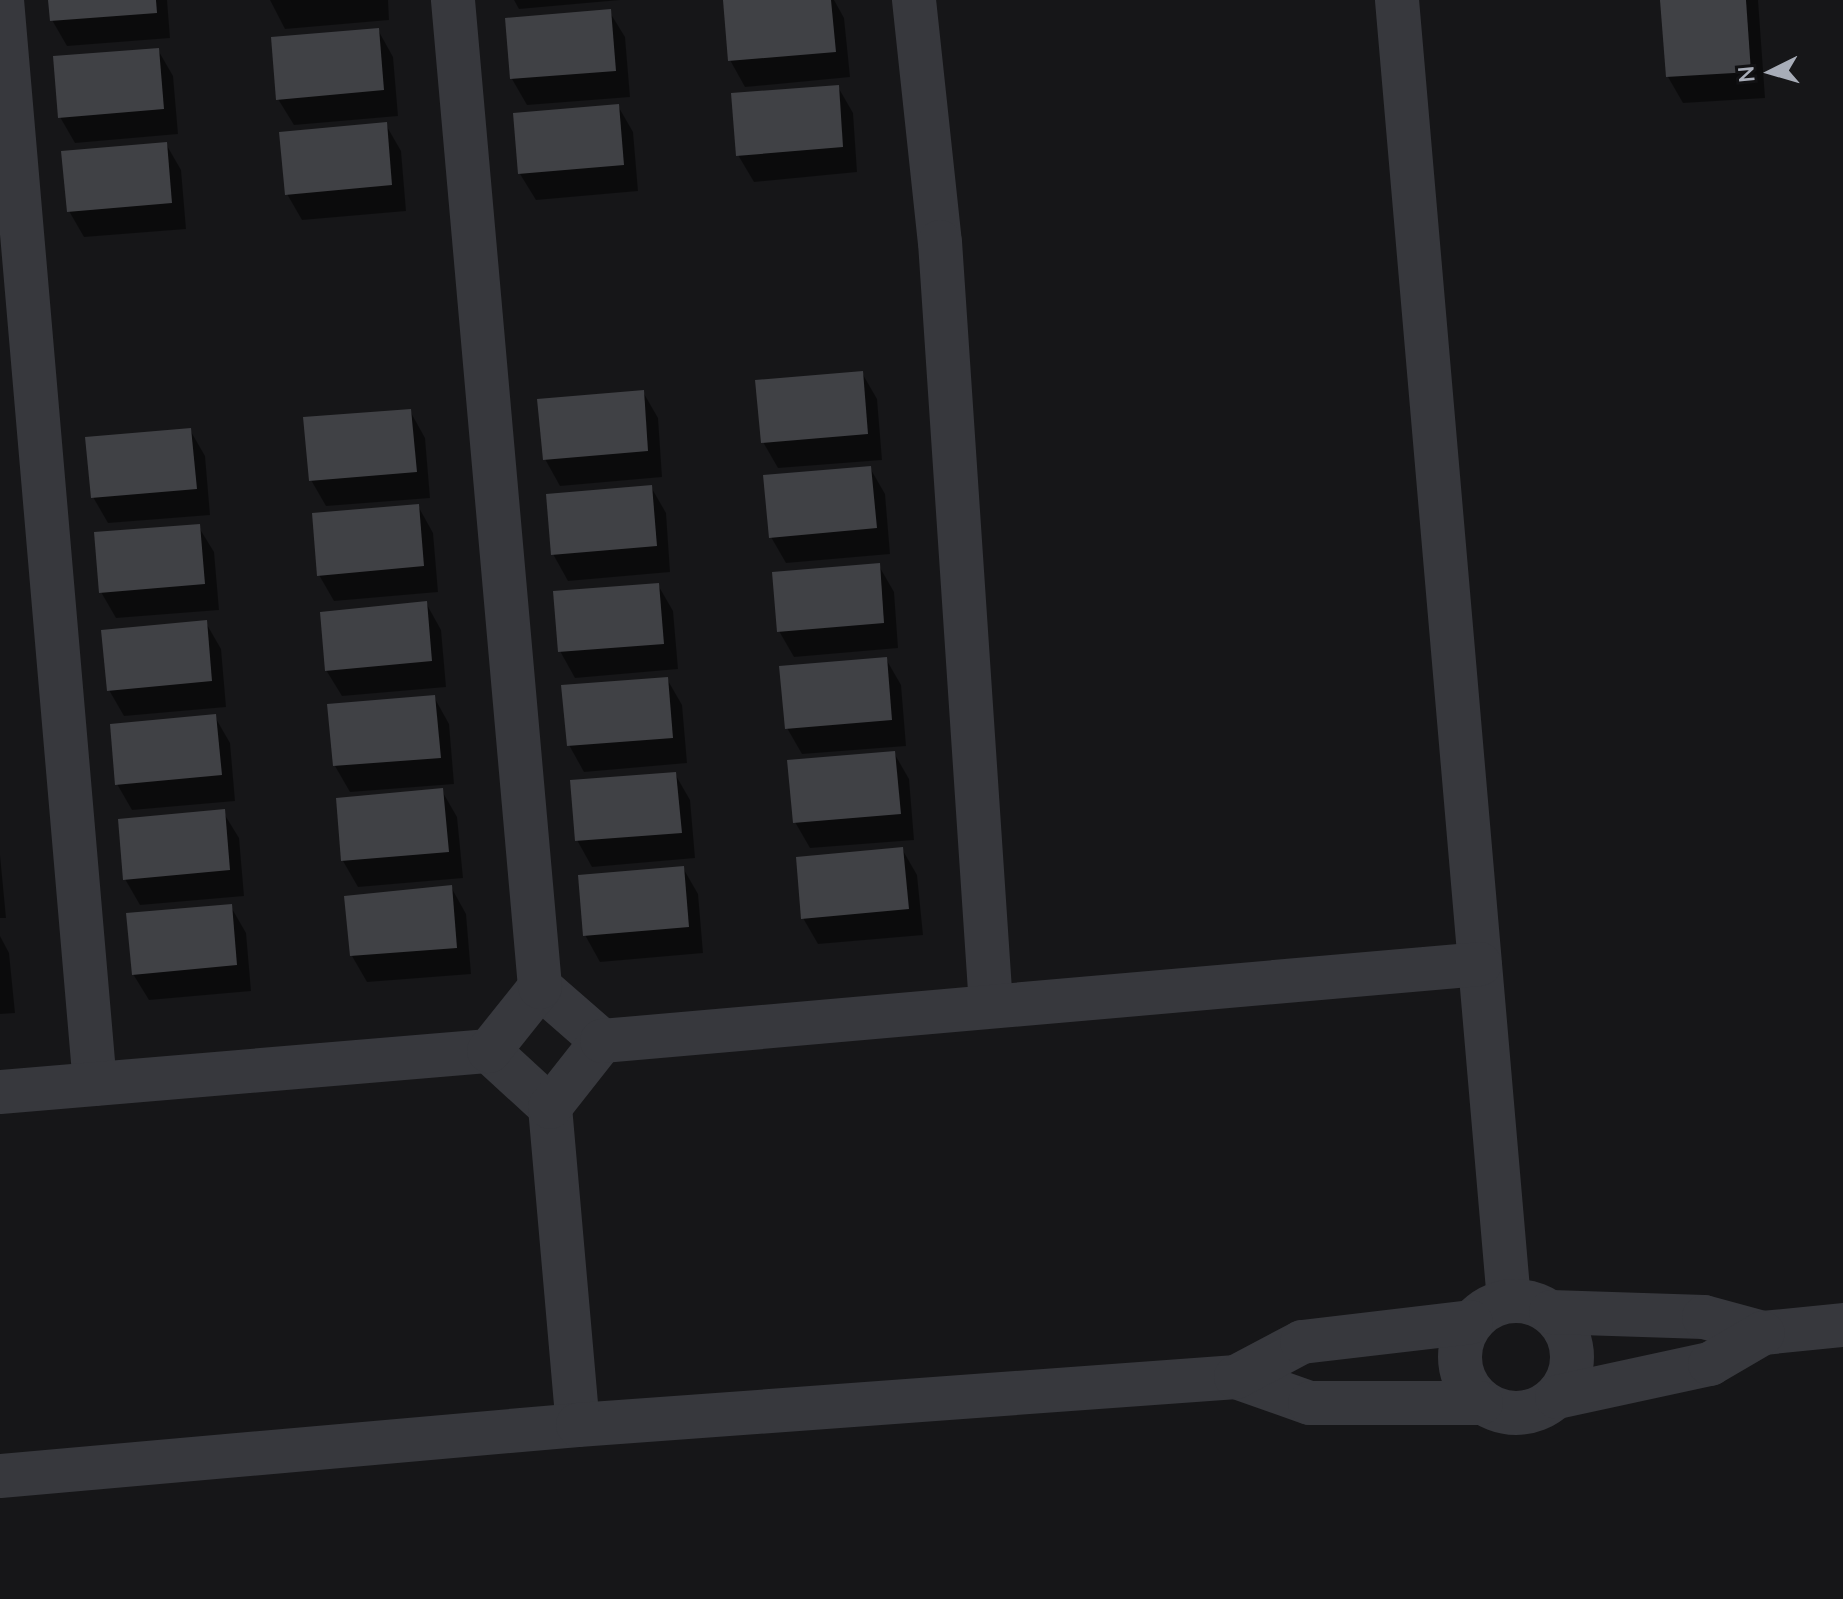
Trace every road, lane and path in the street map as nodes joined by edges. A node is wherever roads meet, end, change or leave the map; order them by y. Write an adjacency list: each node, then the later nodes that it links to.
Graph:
1 (2, 0): 10 (street)
2 (453, 0): 6 (street)
3 (914, 0): 7 (street)
4 (1397, 0): 5 (street)
5 (1480, 964): 7 (street); 13 (street)
6 (540, 987): 8 (street); 9 (street)
7 (991, 1005): 8 (street)
8 (602, 1041): 12 (street)
9 (489, 1051): 10 (street); 12 (street)
10 (95, 1084): 11 (street)
11 (0, 1092)
12 (550, 1107): 21 (street)
13 (1509, 1300): 14 (street); 15 (street)
14 (1551, 1312): 17 (street); 19 (street)
15 (1471, 1322): 18 (street); 20 (street)
16 (1843, 1325): 17 (street)
17 (1763, 1333): 19 (street)
18 (1236, 1377): 20 (street); 21 (street)
19 (1557, 1397): 20 (street)
20 (1481, 1403)
21 (578, 1425): 22 (street)
22 (0, 1476)

